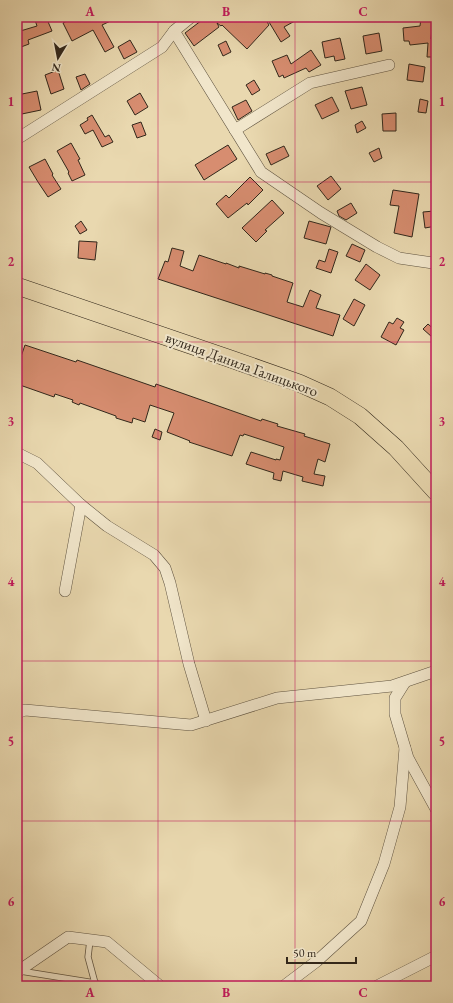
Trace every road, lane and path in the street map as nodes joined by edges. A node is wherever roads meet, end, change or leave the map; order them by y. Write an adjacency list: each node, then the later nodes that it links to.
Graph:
1 (191, 17): 2 (street)
2 (174, 31): 4 (street); 5 (street)
3 (389, 65): 4 (street)
4 (235, 130): 6 (street)
5 (17, 139)
6 (436, 265)
7 (17, 286): 9 (main road, вулиця Данила Галицького)
8 (17, 453): 10 (street)
9 (436, 492)
10 (81, 505): 11 (street); 15 (street)
11 (65, 591)
12 (436, 671): 13 (street)
13 (405, 682): 15 (street); 16 (street)
14 (17, 713): 15 (street)
15 (206, 721)
16 (405, 748): 17 (street); 24 (street)
17 (436, 809)
18 (90, 940): 20 (street); 21 (lane); 23 (street)
19 (436, 956): 25 (street)
20 (18, 972): 21 (lane)
21 (95, 983): 22 (lane)
22 (102, 986)
23 (160, 986)
24 (284, 986)
25 (377, 986)

